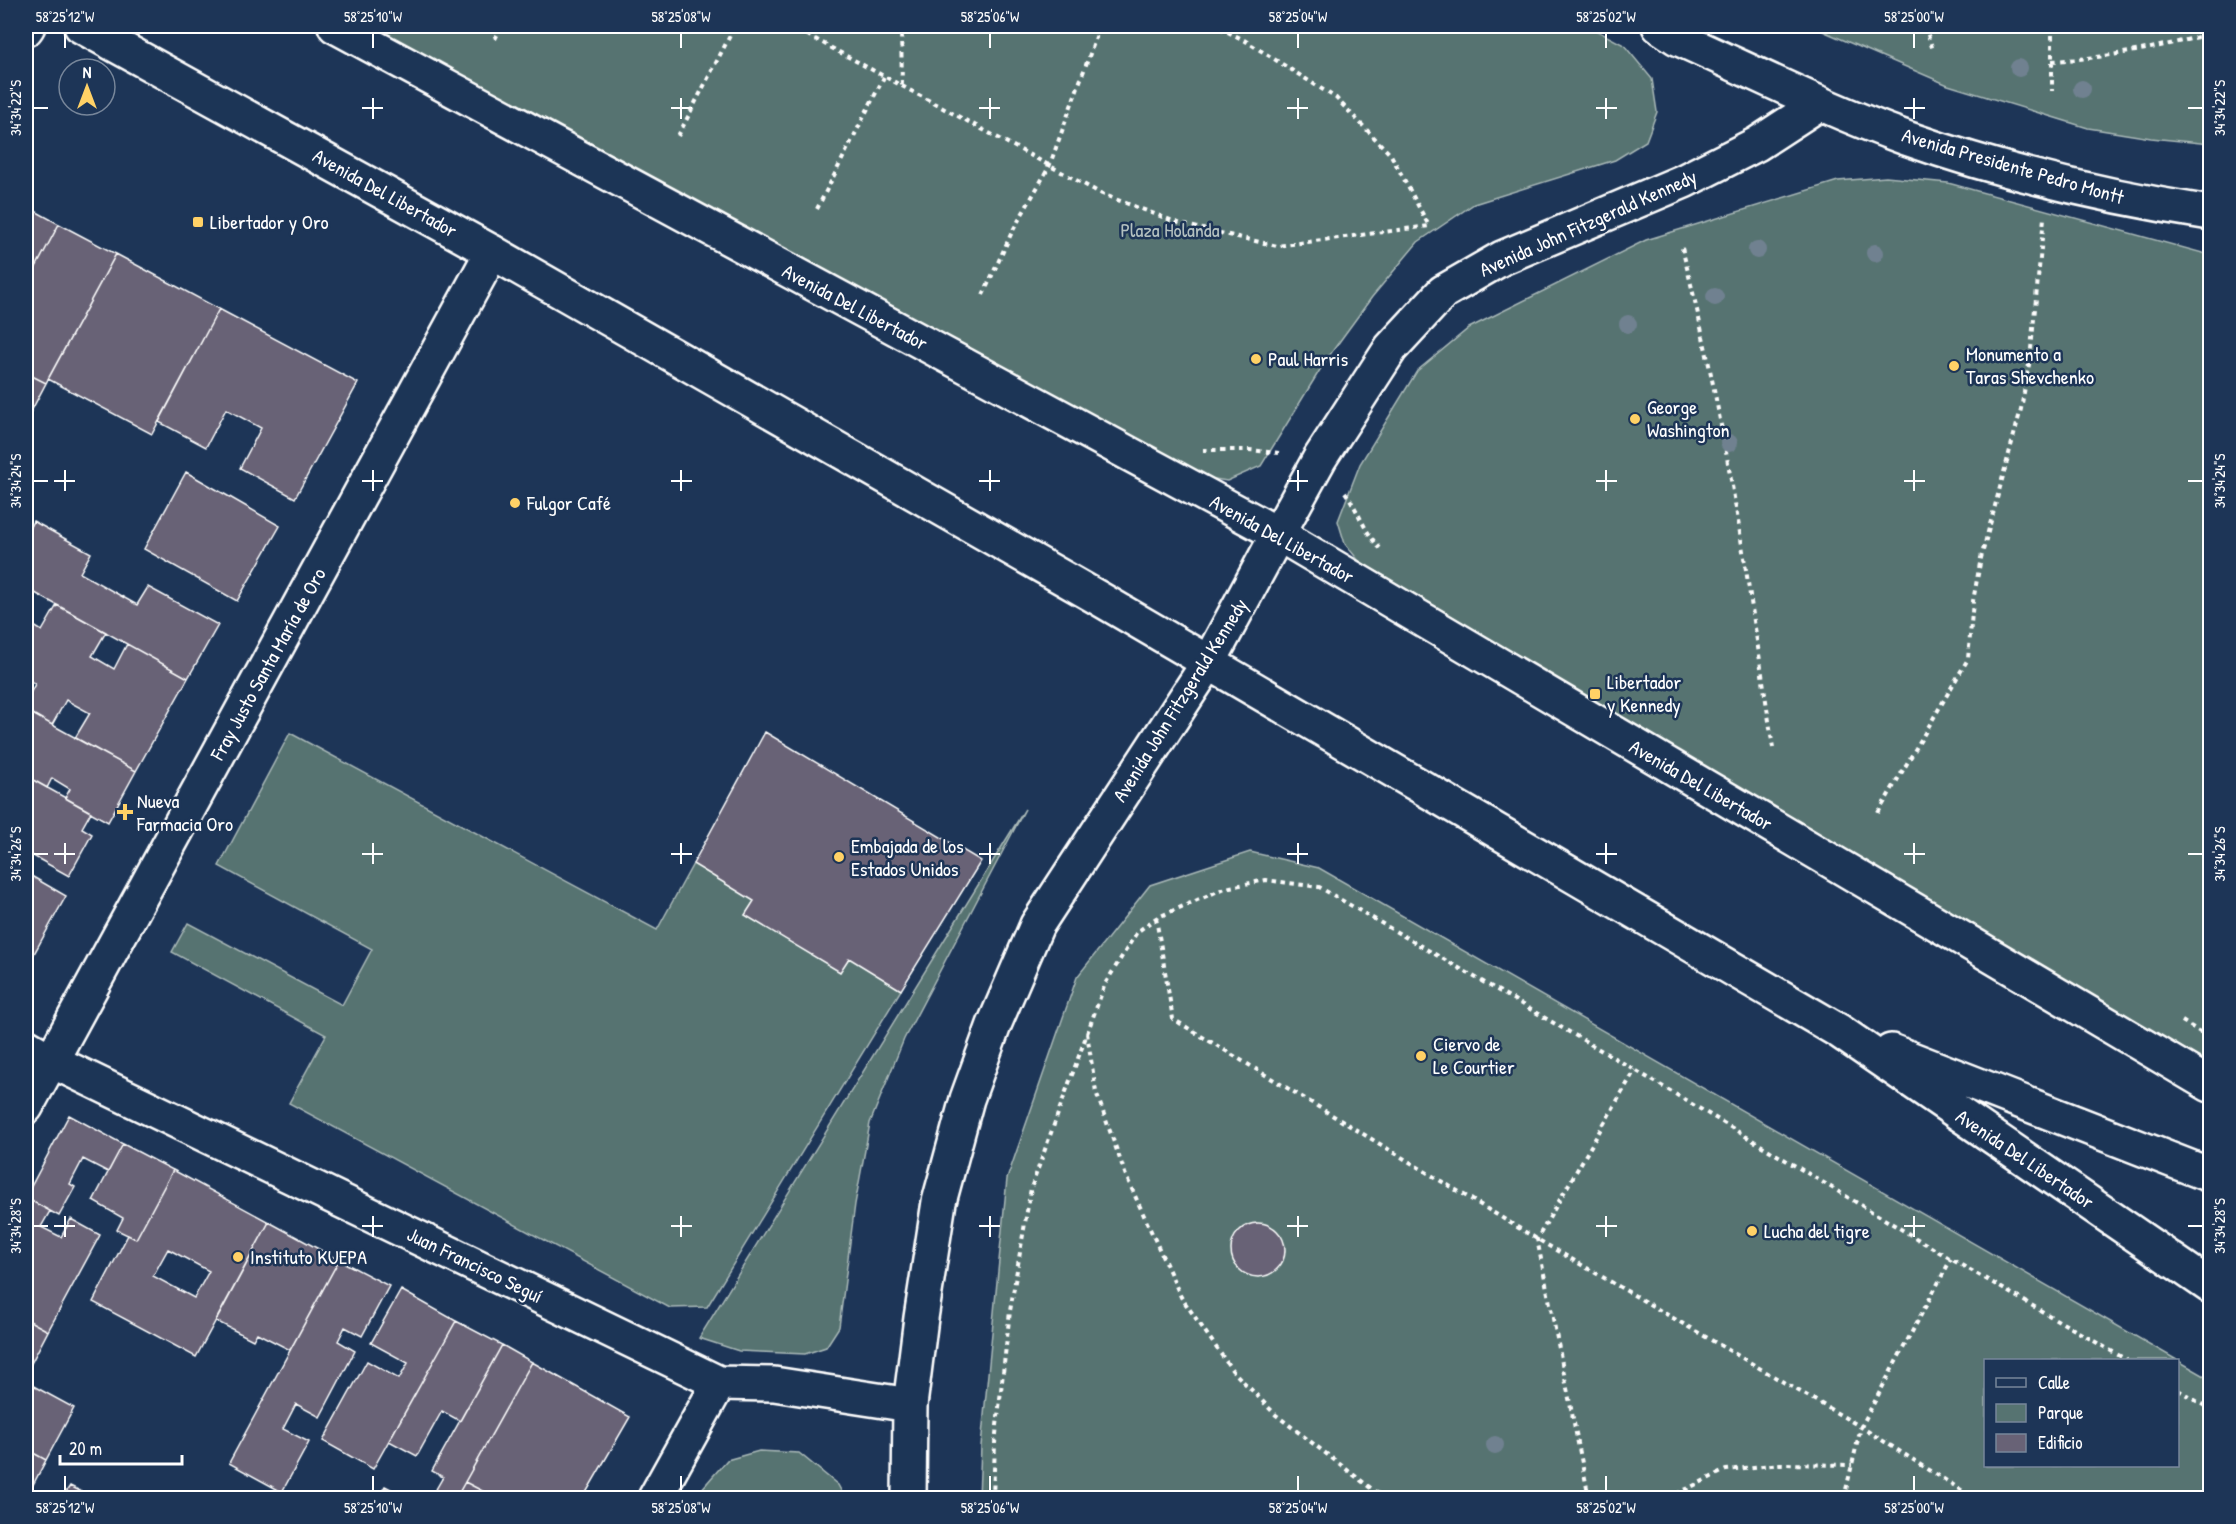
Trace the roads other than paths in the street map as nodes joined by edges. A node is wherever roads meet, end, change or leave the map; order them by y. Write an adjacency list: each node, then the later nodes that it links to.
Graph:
1 (81, 26): 6 (main road, Avenida Del Libertador)
2 (335, 26): 7 (main road, Avenida Del Libertador)
3 (1659, 26): 4 (main road, Avenida Presidente Pedro Montt)
4 (1821, 104): 5 (main road, Avenida Presidente Pedro Montt); 7 (main road, Avenida John Fitzgerald Kennedy)
5 (2211, 213)
6 (492, 252): 8 (main road, Avenida Del Libertador); 10 (main road, Fray Justo Santa María de Oro)
7 (1278, 534): 8 (main road, Avenida John Fitzgerald Kennedy); 11 (main road, Avenida Del Libertador)
8 (1209, 662): 9 (main road, Avenida Del Libertador); 16 (main road, Avenida John Fitzgerald Kennedy)
9 (1839, 1031): 13 (main road, Avenida Del Libertador); 14 (main road, Avenida Del Libertador)
10 (39, 1053): 12 (main road, Fray Justo Santa María de Oro); 15 (main road, Juan Francisco Seguí)
11 (2211, 1084)
12 (26, 1107)
13 (2211, 1175)
14 (2211, 1286)
15 (719, 1383): 16 (main road, Juan Francisco Seguí); 17 (main road)
16 (910, 1405): 18 (main road, Avenida John Fitzgerald Kennedy)
17 (655, 1498)
18 (909, 1498)

